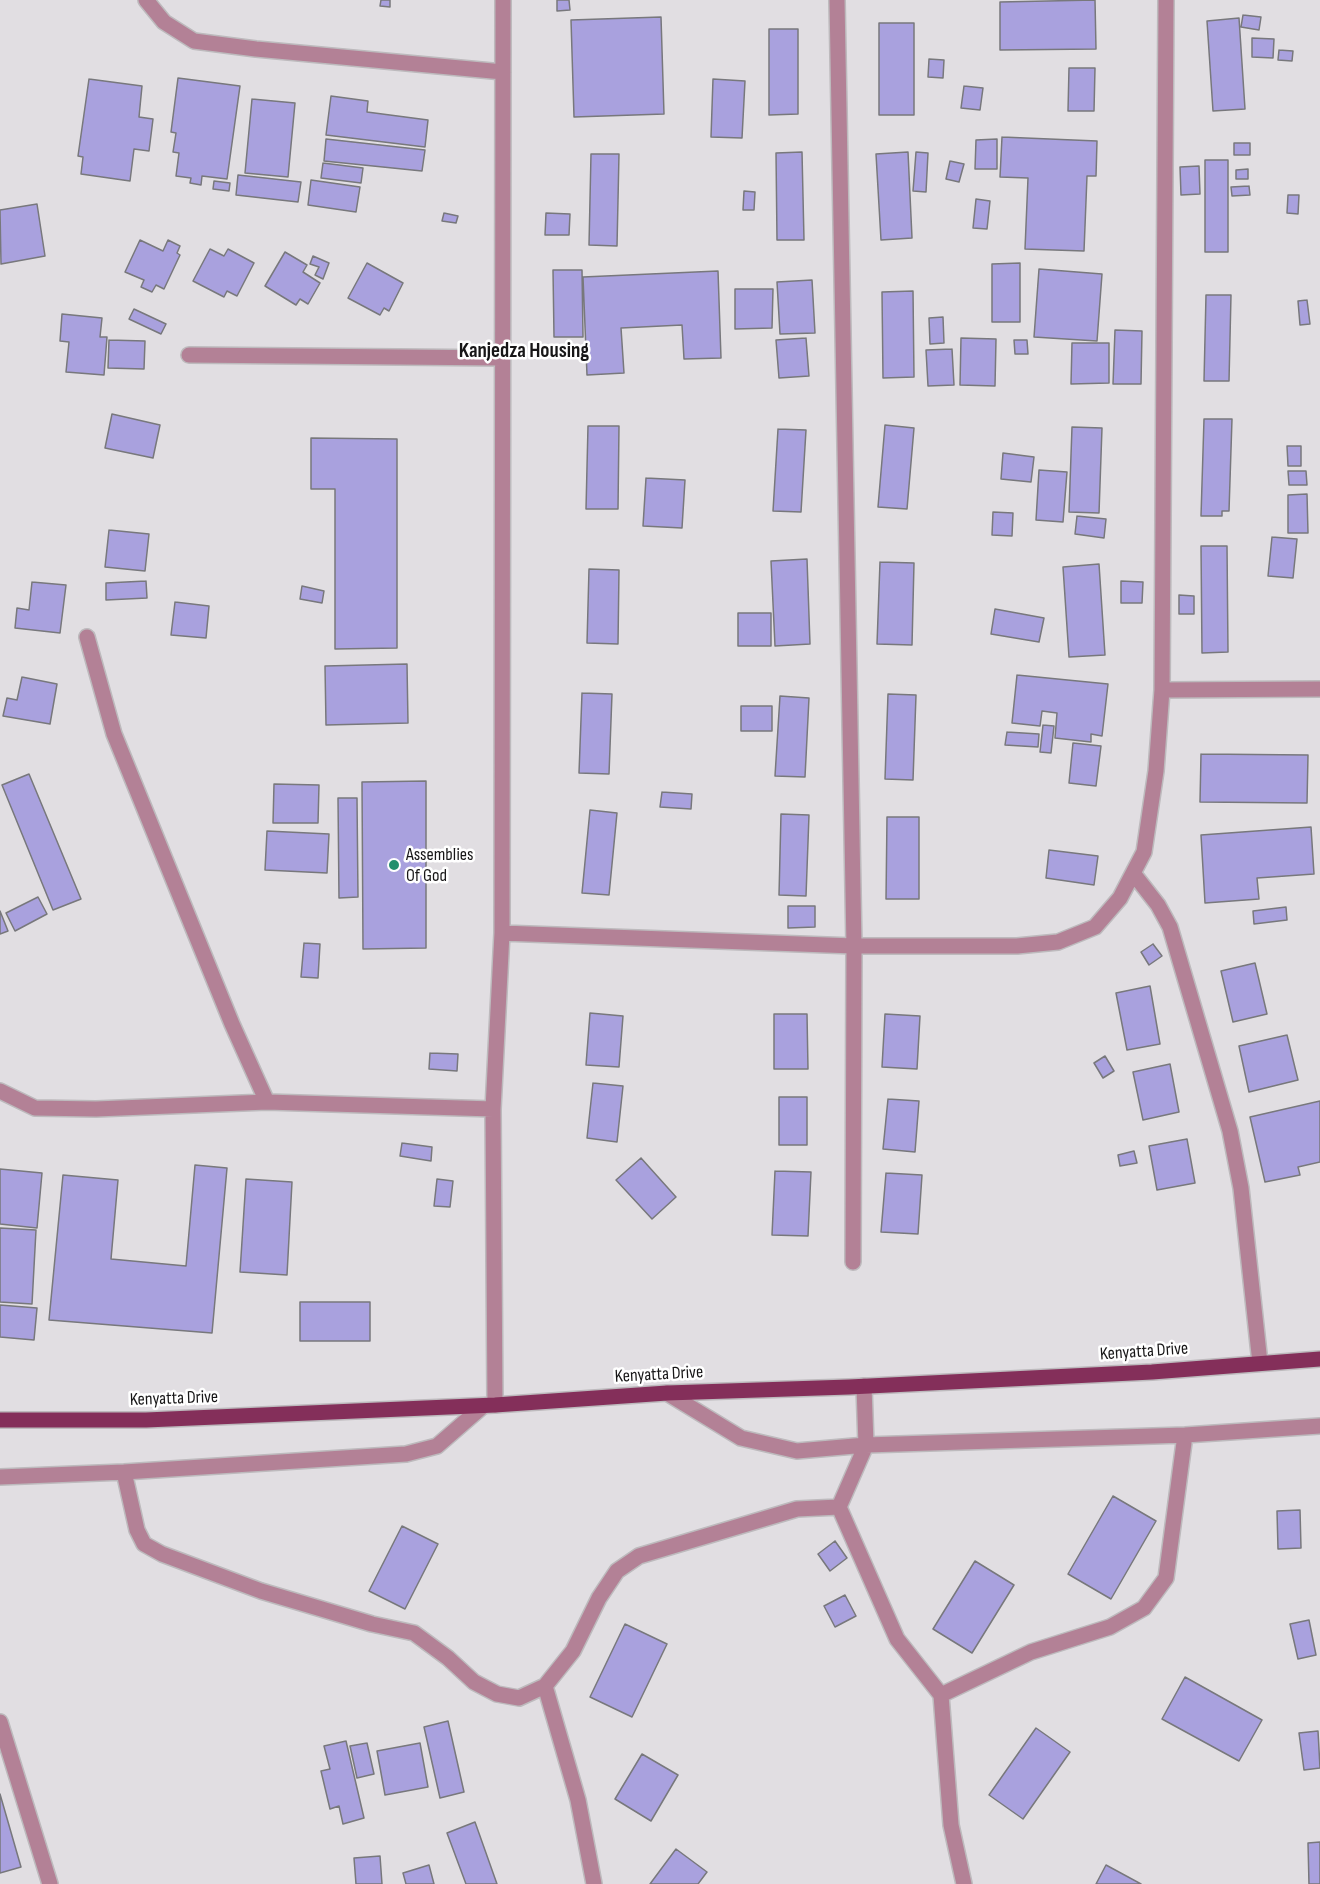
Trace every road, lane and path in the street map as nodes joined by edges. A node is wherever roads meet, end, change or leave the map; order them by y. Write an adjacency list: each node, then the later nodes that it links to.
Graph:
1 (146, 0): 5 (street)
2 (503, 0): 5 (street)
3 (837, 0): 13 (street)
4 (1166, 0): 10 (street)
5 (503, 72): 7 (street)
6 (189, 355): 7 (street)
7 (503, 358): 12 (street)
8 (87, 637): 15 (street)
9 (1320, 689): 10 (street)
10 (1162, 690): 11 (street)
11 (1133, 873): 13 (street); 19 (street)
12 (502, 933): 13 (street); 16 (street)
13 (854, 946): 17 (street)
14 (0, 1091): 15 (street)
15 (267, 1102): 16 (street)
16 (493, 1109): 22 (street)
17 (853, 1262)
18 (1320, 1359): 19 (main road, Kenyatta Drive)
19 (1260, 1363): 20 (main road, Kenyatta Drive)
20 (864, 1386): 21 (main road, Kenyatta Drive); 26 (street)
21 (667, 1393): 22 (main road, Kenyatta Drive); 26 (street)
22 (489, 1406): 23 (main road, Kenyatta Drive); 27 (street)
23 (0, 1420)
24 (1320, 1426): 25 (street)
25 (1185, 1435): 26 (street); 31 (street)
26 (866, 1445): 29 (street)
27 (124, 1472): 28 (street); 30 (street)
28 (0, 1477)
29 (839, 1507): 30 (street); 31 (street)
30 (545, 1686): 34 (street)
31 (941, 1695): 35 (street)
32 (0, 1722): 33 (street)
33 (50, 1884)
34 (594, 1884)
35 (964, 1884)

